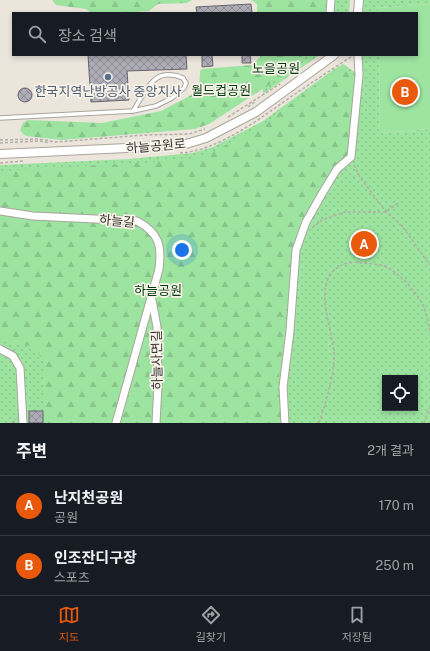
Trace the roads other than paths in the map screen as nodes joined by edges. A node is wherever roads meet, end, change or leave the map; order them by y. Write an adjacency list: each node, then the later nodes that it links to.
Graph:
1 (331, 0): 3 (street)
2 (359, 0): 4 (street)
3 (330, 12)
4 (358, 12)
5 (358, 56): 16 (street)
6 (326, 58): 9 (street, 하늘공원로)
7 (133, 111): 7 (lane); 8 (lane)
8 (0, 118)
9 (0, 154)
10 (0, 211): 11 (street, 하늘길)
11 (152, 298): 14 (street, 하늘길); 15 (street, 하늘사면길)
12 (0, 349): 13 (street)
13 (23, 423)
14 (116, 423)
15 (156, 423)
16 (285, 423)

